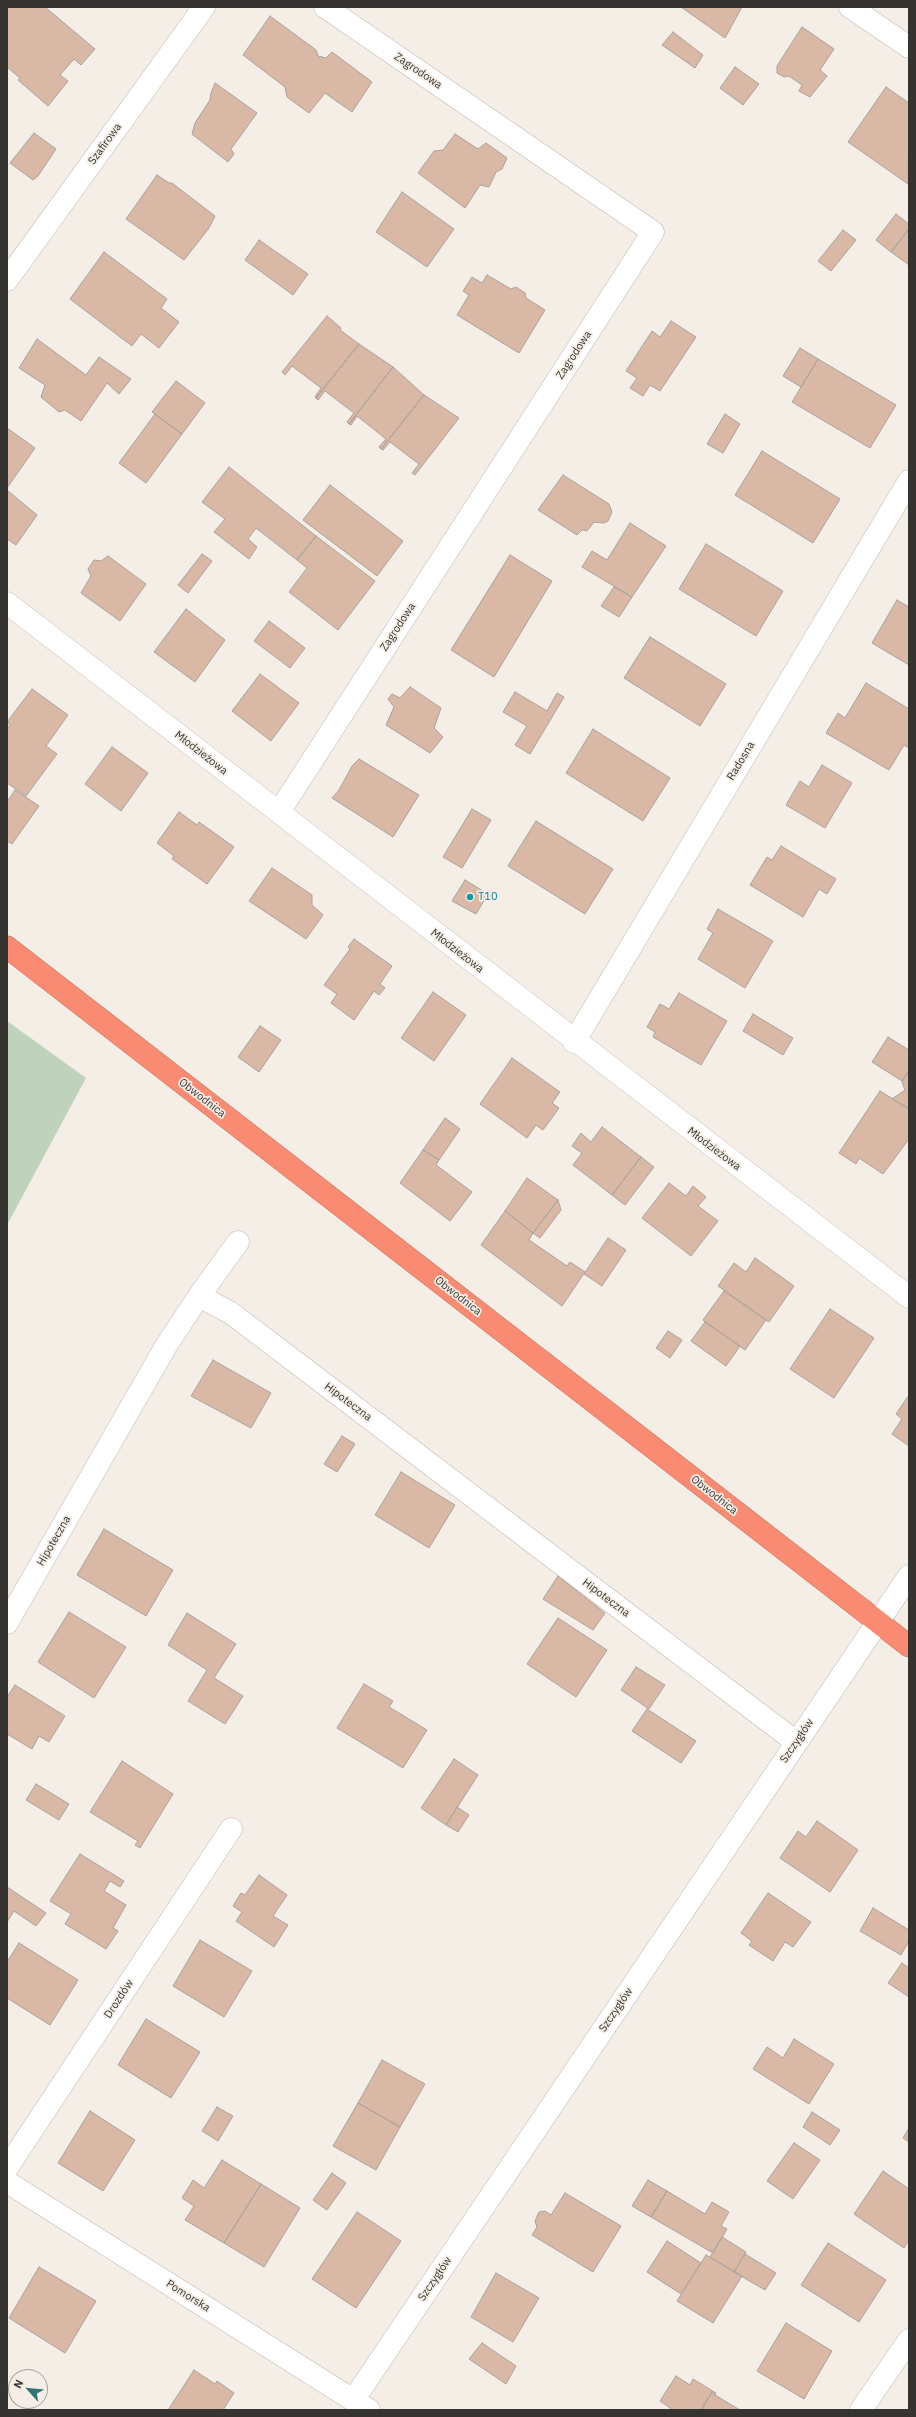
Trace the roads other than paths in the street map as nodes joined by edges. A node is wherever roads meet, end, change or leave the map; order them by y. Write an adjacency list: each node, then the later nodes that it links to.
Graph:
1 (204, 7): 5 (street, Szafirowa)
2 (325, 7): 8 (street, Zagrodowa)
3 (850, 7): 4 (street)
4 (909, 47)
5 (7, 280)
6 (909, 482): 10 (street, Radosna)
7 (7, 604): 8 (street, Młodzieżowa)
8 (278, 812): 10 (street, Młodzieżowa)
9 (7, 947): 15 (highway, Obwodnica)
10 (574, 1042): 13 (street, Młodzieżowa)
11 (238, 1242): 12 (street)
12 (199, 1296): 16 (street, Hipoteczna); 18 (street, Hipoteczna)
13 (909, 1297)
14 (909, 1576): 15 (street, Szczygłów)
15 (878, 1622): 17 (highway, Obwodnica); 18 (street, Szczygłów)
16 (7, 1623)
17 (909, 1646)
18 (796, 1742): 23 (street, Szczygłów)
19 (231, 1829): 20 (street, Drozdów)
20 (7, 2168)
21 (7, 2182): 23 (street, Pomorska)
22 (909, 2340): 24 (street)
23 (361, 2404)
24 (862, 2410)

